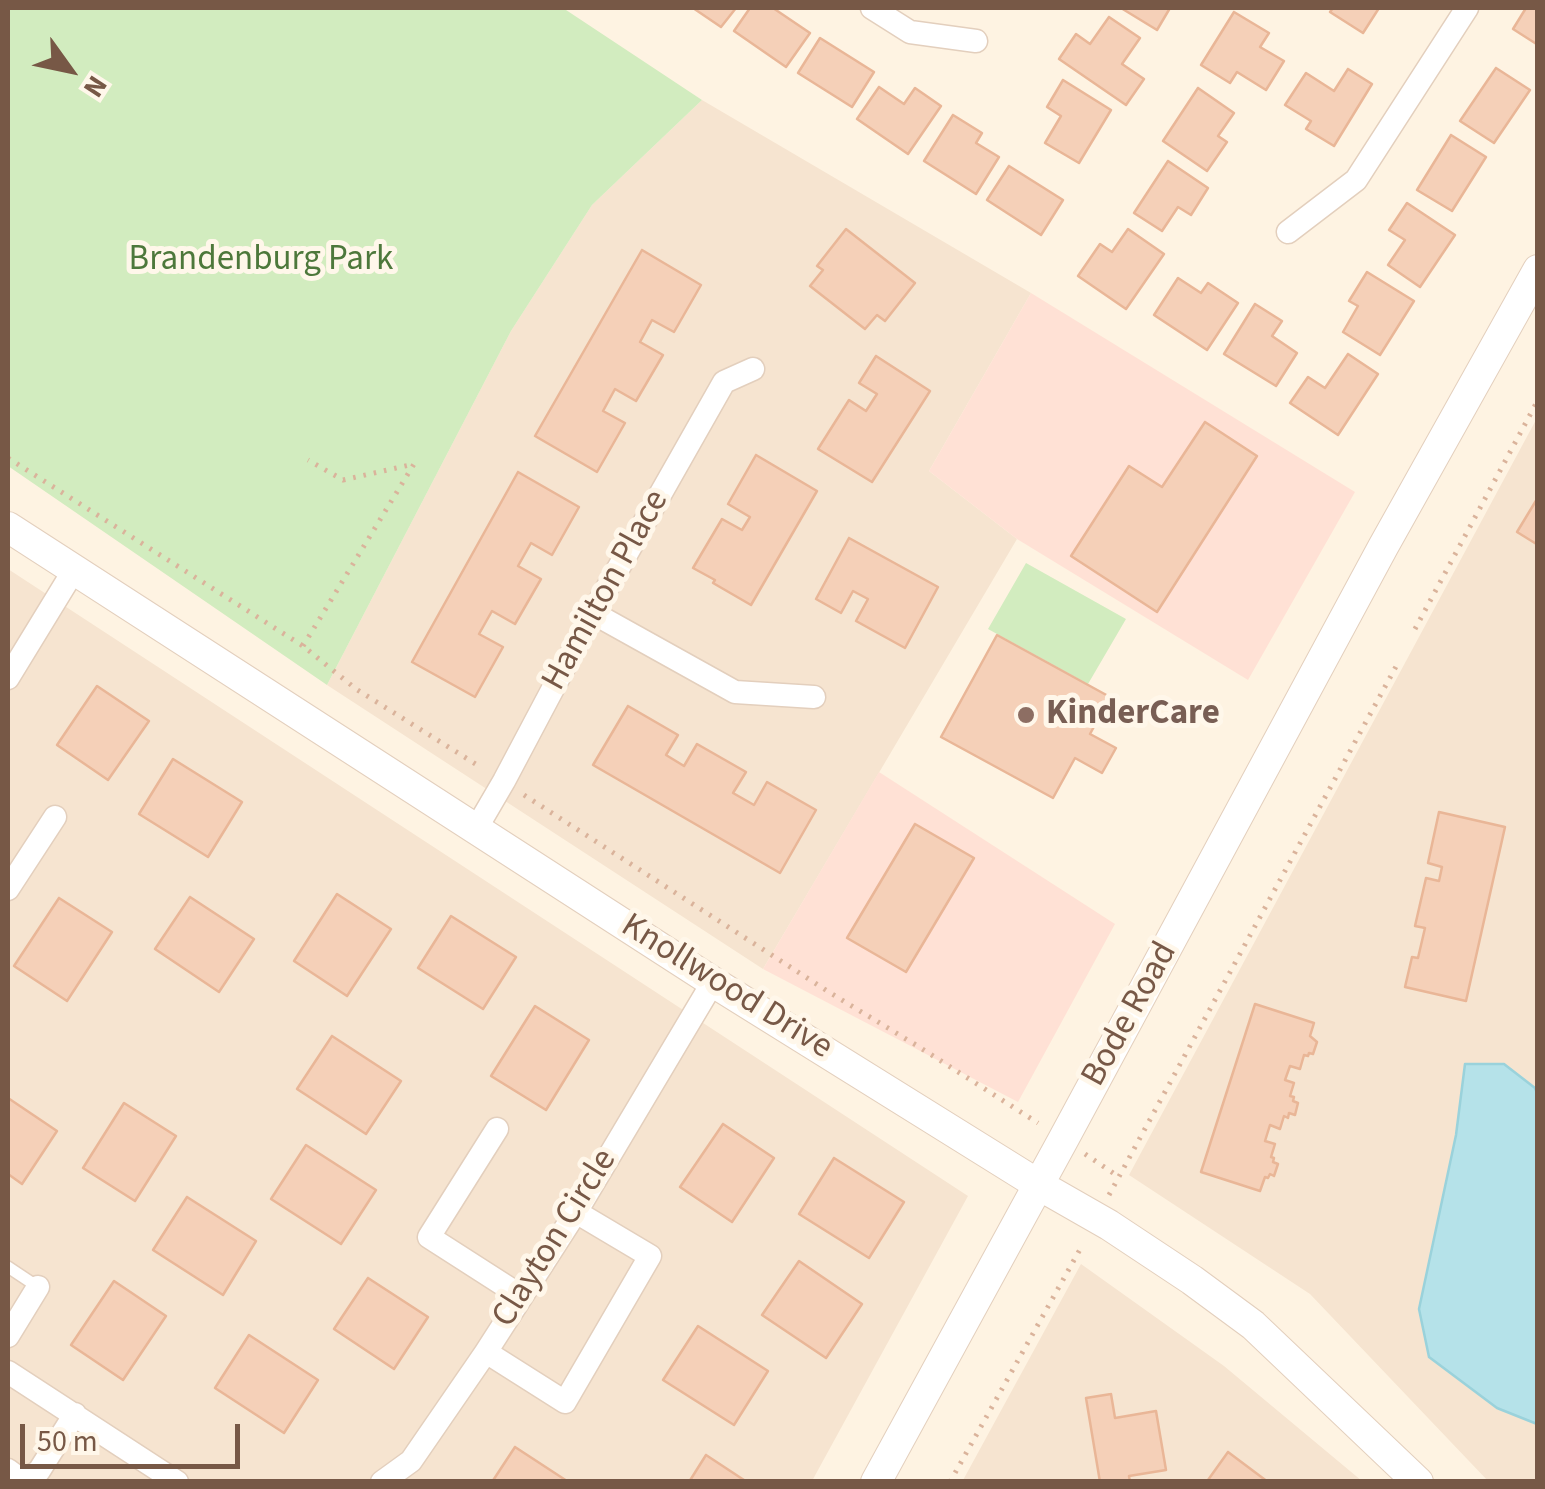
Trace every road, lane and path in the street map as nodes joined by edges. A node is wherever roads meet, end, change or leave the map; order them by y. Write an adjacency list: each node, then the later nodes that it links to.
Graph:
1 (872, 8): 3 (street)
2 (1467, 8): 4 (street)
3 (976, 41)
4 (1288, 232)
5 (1538, 270): 23 (street, Bode Road)
6 (753, 368): 11 (street, Hamilton Place)
7 (1538, 400): 12 (path)
8 (308, 460): 13 (path)
9 (8, 528): 10 (street, Knollwood Drive)
10 (74, 570): 15 (street); 18 (street, Knollwood Drive)
11 (593, 613): 16 (street); 18 (street, Hamilton Place)
12 (1416, 629)
13 (303, 646)
14 (1399, 662): 22 (path)
15 (8, 678)
16 (814, 697)
17 (55, 817): 19 (street)
18 (476, 829): 20 (street, Knollwood Drive)
19 (8, 889)
20 (713, 982): 23 (street, Knollwood Drive); 24 (street, Clayton Circle)
21 (497, 1130): 28 (street)
22 (1107, 1168)
23 (1039, 1185): 36 (street, Bode Road); 38 (street, Knollwood Drive)
24 (576, 1212): 28 (street, Clayton Circle); 30 (street)
25 (1079, 1250): 37 (path)
26 (8, 1268): 27 (lane)
27 (38, 1287): 29 (street)
28 (521, 1296): 30 (street, Clayton Circle)
29 (8, 1336)
30 (486, 1352): 35 (street, Clayton Circle)
31 (8, 1372): 32 (street)
32 (76, 1414): 33 (street); 34 (street)
33 (8, 1470)
34 (177, 1482)
35 (382, 1482)
36 (876, 1482)
37 (950, 1482)
38 (1418, 1482)

